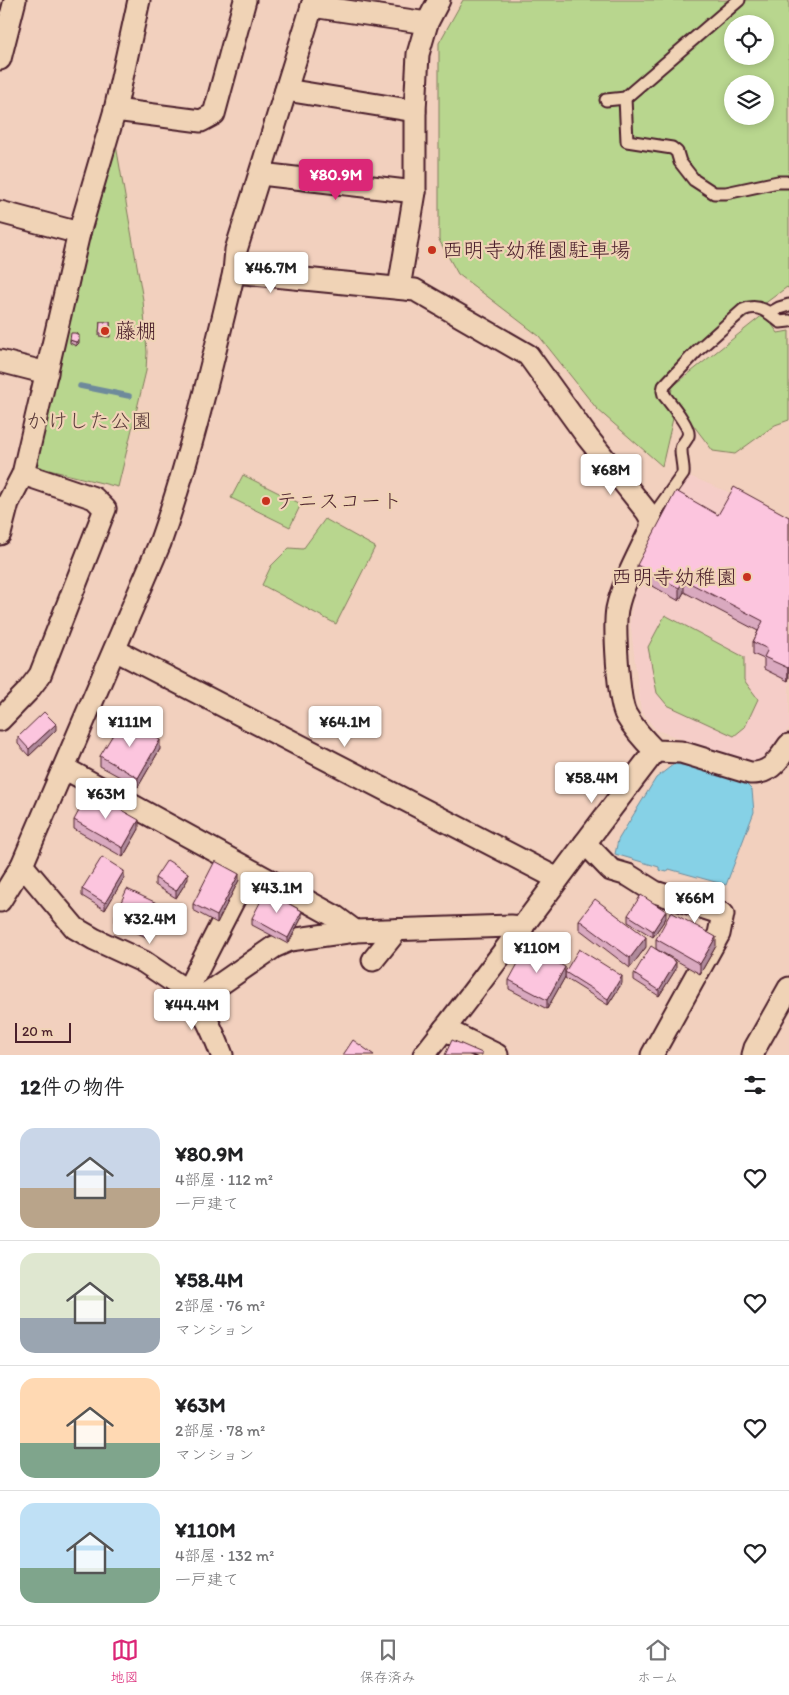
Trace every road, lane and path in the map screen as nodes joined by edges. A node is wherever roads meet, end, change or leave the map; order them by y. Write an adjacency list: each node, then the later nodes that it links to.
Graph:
1 (15, 0): 8 (street)
2 (139, 0): 12 (street)
3 (245, 0): 12 (street)
4 (439, 0): 7 (street)
5 (739, 0): 10 (lane)
6 (313, 3): 7 (street); 9 (street)
7 (427, 23): 13 (street)
8 (0, 59)
9 (286, 90): 13 (street); 14 (street)
10 (625, 98): 11 (lane); 15 (lane)
11 (606, 100)
12 (114, 110): 18 (street)
13 (415, 111): 16 (street)
14 (261, 174): 16 (street); 19 (street)
15 (789, 182)
16 (415, 192): 20 (street)
17 (0, 212): 18 (street)
18 (79, 234): 25 (street)
19 (234, 272): 20 (street); 30 (street)
20 (399, 288): 28 (street)
21 (789, 306): 22 (lane)
22 (770, 313): 23 (lane); 28 (lane)
23 (789, 321)
24 (0, 361): 25 (street)
25 (47, 373): 26 (street)
26 (23, 474): 27 (street); 31 (street)
27 (4, 502): 29 (street)
28 (651, 519): 33 (street)
29 (0, 534)
30 (115, 650): 34 (street); 38 (street)
31 (0, 720)
32 (789, 745): 33 (street)
33 (655, 751): 35 (street)
34 (64, 768): 36 (street); 37 (street)
35 (585, 843): 38 (street); 50 (street)
36 (22, 865): 39 (street); 45 (street)
37 (248, 870): 42 (street); 45 (street)
38 (558, 879): 40 (street)
39 (0, 901)
40 (523, 927): 41 (street); 46 (street)
41 (397, 930): 42 (street); 43 (street)
42 (355, 931): 45 (street)
43 (373, 960)
44 (789, 988): 51 (street)
45 (192, 996): 47 (street)
46 (444, 1029): 48 (street); 49 (street)
47 (222, 1055)
48 (424, 1055)
49 (497, 1055)
50 (652, 1055)
51 (753, 1055)

